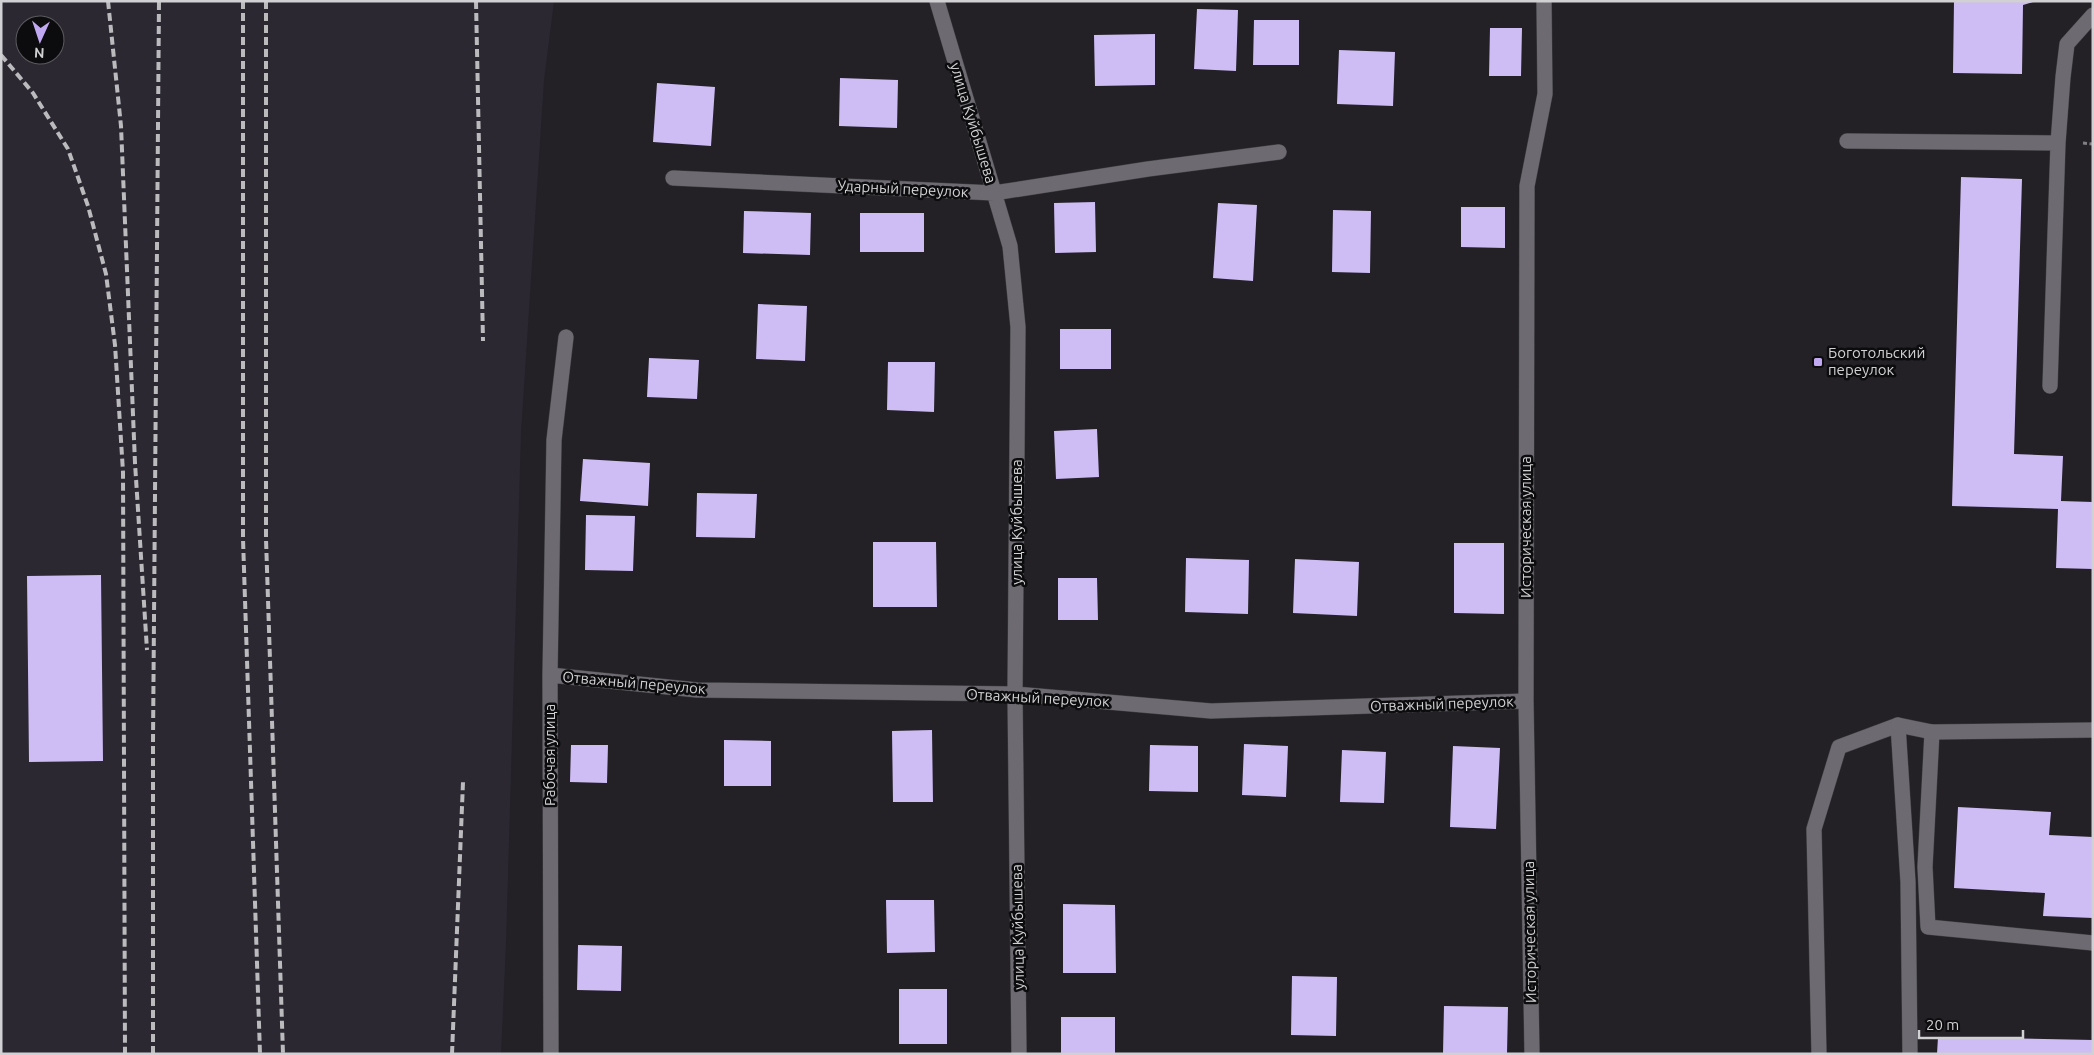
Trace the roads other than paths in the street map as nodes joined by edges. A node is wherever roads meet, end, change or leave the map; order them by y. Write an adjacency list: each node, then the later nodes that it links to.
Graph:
1 (937, 1): 8 (street, улица Куйбышева)
2 (1544, 1): 13 (street, Историческая улица)
3 (2093, 15): 5 (street)
4 (1847, 142): 5 (street)
5 (2058, 143): 10 (street)
6 (1279, 152): 8 (street, Ударный переулок)
7 (674, 178): 8 (street, Ударный переулок)
8 (994, 193): 12 (street, улица Куйбышева)
9 (566, 337): 11 (street, Рабочая улица)
10 (2050, 386)
11 (550, 675): 12 (street, Отважный переулок); 18 (street, Рабочая улица)
12 (1015, 694): 13 (street, Отважный переулок); 19 (street, улица Куйбышева)
13 (1526, 701): 20 (street, Историческая улица)
14 (1898, 725): 16 (street); 21 (street); 22 (street)
15 (2093, 730): 16 (street)
16 (1932, 732): 17 (street)
17 (2093, 943)
18 (551, 1054)
19 (1019, 1054)
20 (1532, 1054)
21 (1819, 1054)
22 (1910, 1054)

